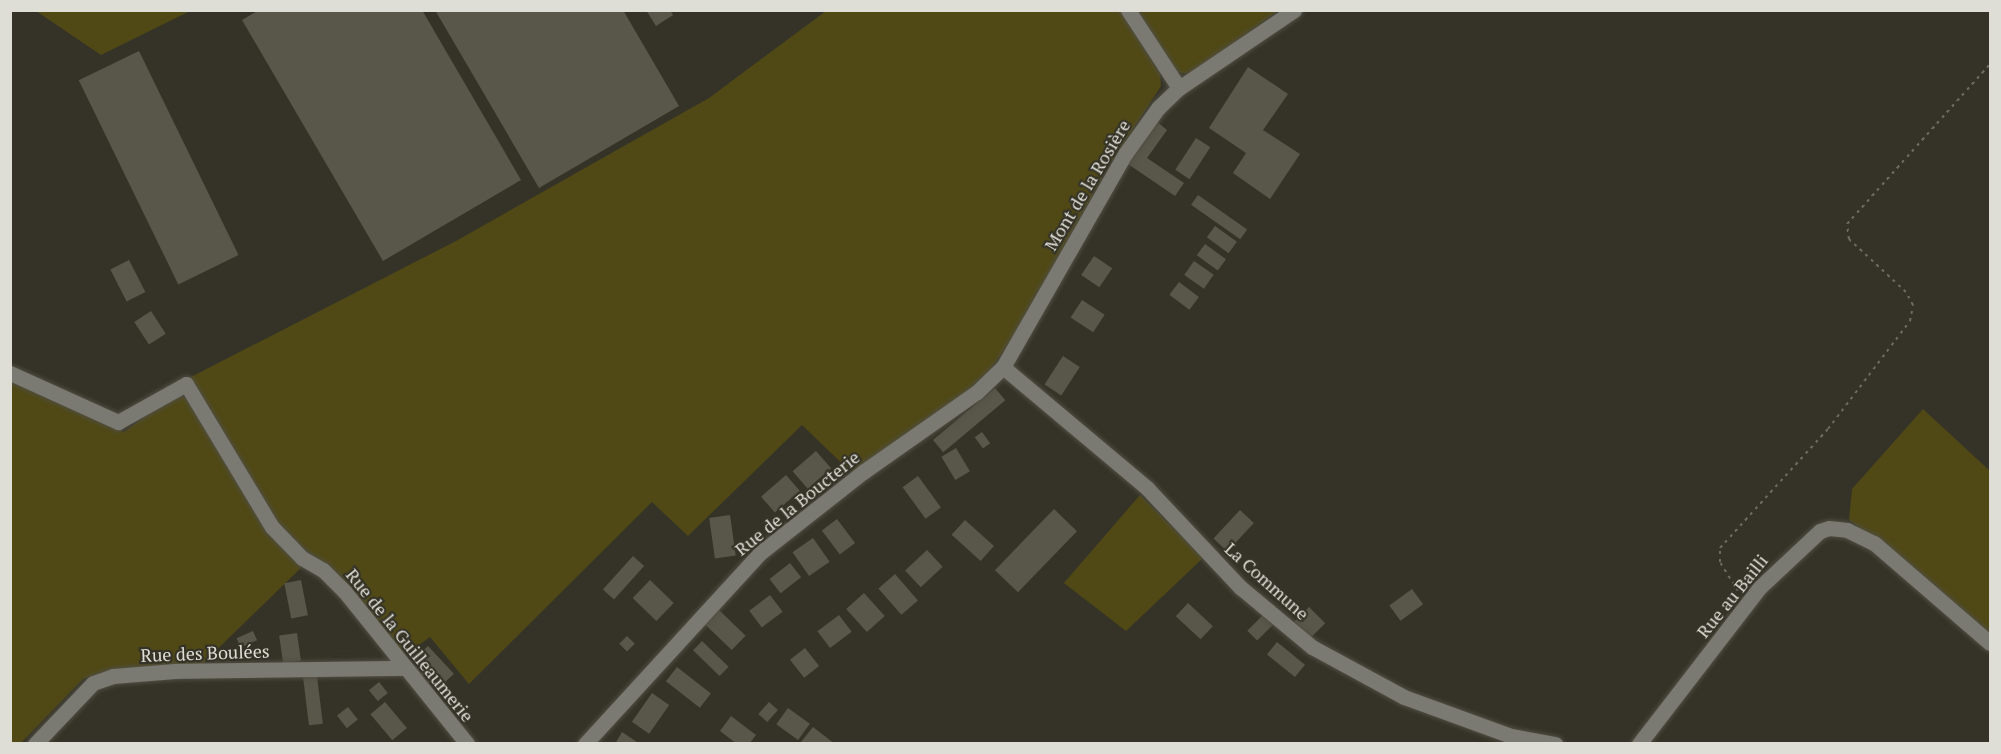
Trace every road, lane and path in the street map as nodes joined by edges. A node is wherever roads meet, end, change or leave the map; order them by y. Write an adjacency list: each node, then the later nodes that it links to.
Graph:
1 (1128, 10): 4 (street)
2 (1294, 10): 4 (street, Mont de la Rosière)
3 (1990, 64): 7 (path)
4 (1179, 88): 5 (street, Mont de la Rosière)
5 (1003, 367): 12 (street, Rue de la Boucterie); 13 (street, La Commune)
6 (10, 373): 9 (street, Rue de la Guilleaumerie)
7 (1747, 605): 8 (street, Rue au Bailli); 14 (street, Rue au Bailli)
8 (1990, 643)
9 (404, 668): 10 (street, Rue des Boulées); 11 (street, Rue de la Guilleaumerie)
10 (35, 744)
11 (467, 744)
12 (585, 744)
13 (1555, 744)
14 (1639, 744)

